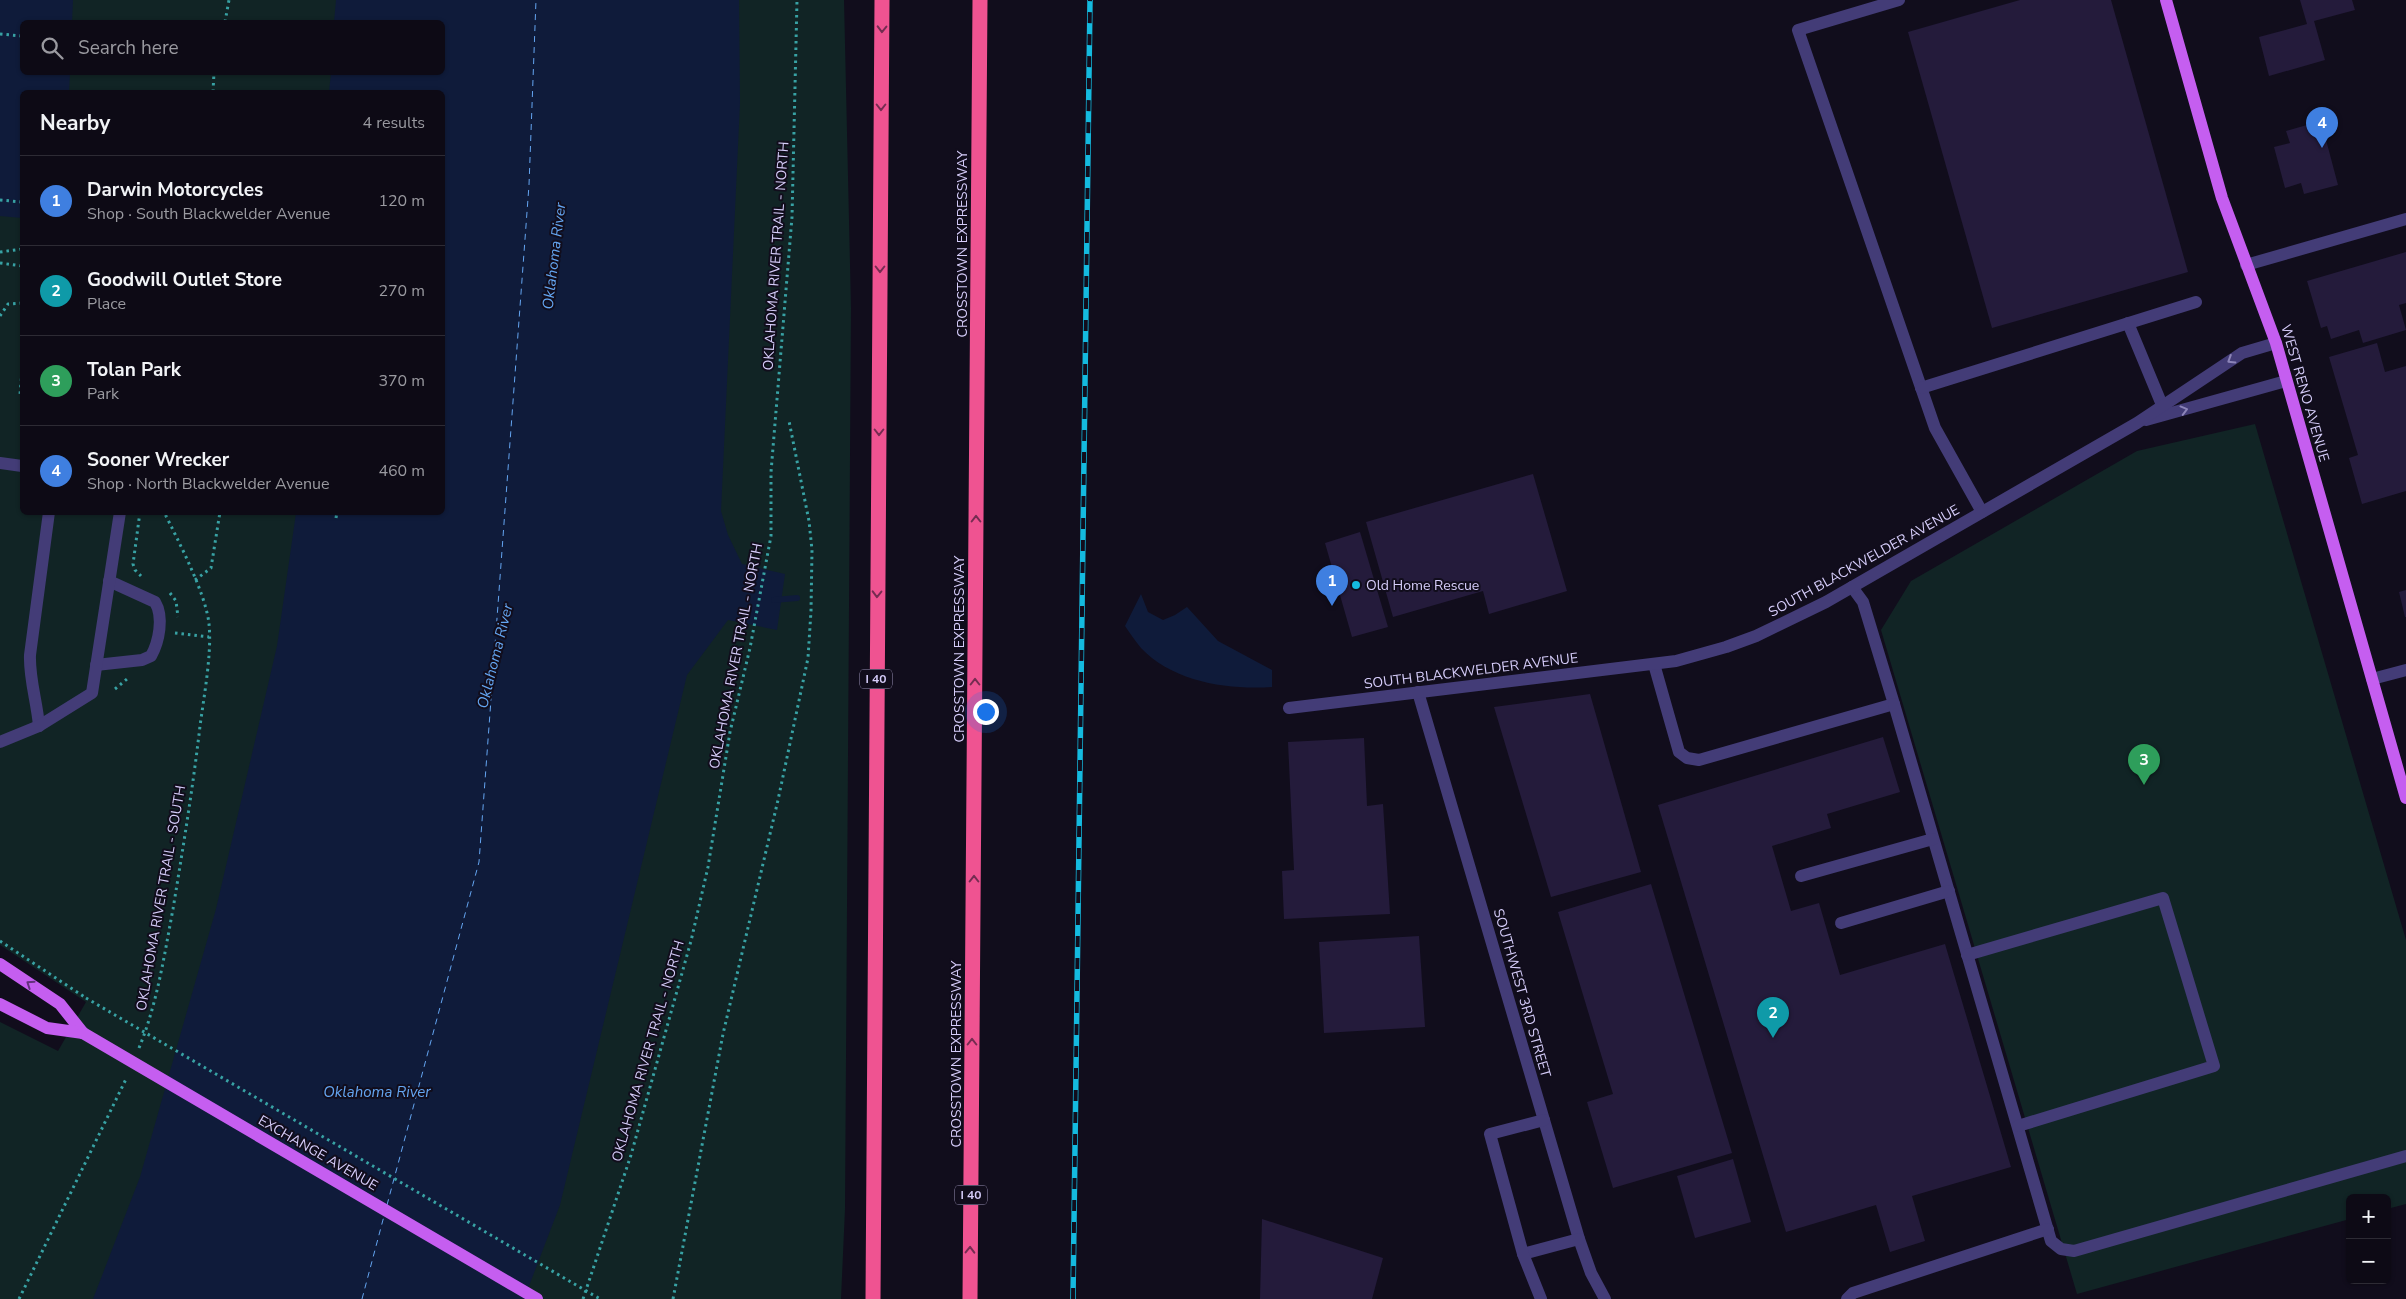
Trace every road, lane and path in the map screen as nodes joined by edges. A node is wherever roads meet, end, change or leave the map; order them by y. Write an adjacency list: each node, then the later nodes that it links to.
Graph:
1 (228, 0): 7 (path)
2 (797, 0): 73 (path, OKLAHOMA RIVER TRAIL - NORTH)
3 (882, 0): 76 (highway, I 40, one-way to 76)
4 (980, 0): 77 (highway, CROSSTOWN EXPRESSWAY / I 40, one-way to 4)
5 (1899, 0): 26 (street)
6 (2166, 0): 19 (main road, WEST RENO AVENUE)
7 (225, 20)
8 (0, 34): 9 (path)
9 (20, 36)
10 (214, 75): 11 (path)
11 (213, 90)
12 (0, 200): 13 (path)
13 (20, 202)
14 (2406, 218): 19 (street)
15 (20, 249): 16 (path)
16 (0, 252)
17 (0, 263): 18 (path)
18 (20, 266)
19 (2246, 266): 24 (main road, WEST RENO AVENUE)
20 (2196, 302): 23 (street)
21 (20, 303): 22 (path)
22 (0, 316)
23 (2128, 323): 26 (street); 27 (street)
24 (2276, 343): 25 (main road, WEST RENO AVENUE); 27 (street, SOUTH BLACKWELDER AVENUE, one-way to 27)
25 (2286, 381): 29 (street, SOUTH BLACKWELDER AVENUE, one-way to 25); 47 (main road, WEST RENO AVENUE)
26 (1921, 388): 32 (street)
27 (2162, 406): 29 (street, SOUTH BLACKWELDER AVENUE)
28 (789, 421): 75 (path)
29 (2137, 423): 32 (street, SOUTH BLACKWELDER AVENUE)
30 (0, 463): 31 (street)
31 (20, 466)
32 (1982, 512): 41 (street, SOUTH BLACKWELDER AVENUE)
33 (49, 515): 51 (street)
34 (120, 515): 40 (street)
35 (166, 515): 39 (path, OKLAHOMA RIVER TRAIL - SOUTH)
36 (220, 515): 39 (path)
37 (336, 515): 38 (path)
38 (336, 518)
39 (195, 580): 43 (path, OKLAHOMA RIVER TRAIL - SOUTH)
40 (109, 581): 42 (street); 45 (street)
41 (1852, 587): 44 (street, SOUTH BLACKWELDER AVENUE); 49 (street)
42 (158, 630): 43 (path); 45 (street)
43 (209, 637): 63 (path, OKLAHOMA RIVER TRAIL - SOUTH)
44 (1654, 664): 48 (street, SOUTH BLACKWELDER AVENUE); 49 (street)
45 (96, 665): 51 (street)
46 (2406, 670): 47 (street)
47 (2372, 679): 53 (main road, WEST RENO AVENUE)
48 (1418, 692): 50 (street, SOUTH BLACKWELDER AVENUE); 65 (street, SOUTHWEST 3RD STREET)
49 (1894, 704): 54 (street)
50 (1289, 708)
51 (39, 726): 52 (street)
52 (0, 742)
53 (2406, 798)
54 (1933, 839): 55 (street); 56 (street)
55 (1801, 876)
56 (1949, 891): 57 (street); 59 (street)
57 (1841, 923)
58 (0, 941): 74 (path, bridge)
59 (1967, 955): 66 (street); 66 (street)
60 (0, 964): 62 (main road, EXCHANGE AVENUE, one-way to 60)
61 (0, 1004): 62 (main road, EXCHANGE AVENUE)
62 (84, 1033): 72 (main road, EXCHANGE AVENUE, bridge)
63 (136, 1056)
64 (128, 1074): 71 (path)
65 (1544, 1120): 69 (street, SOUTHWEST 3RD STREET); 70 (street)
66 (2018, 1126): 68 (street)
67 (2406, 1156): 68 (street)
68 (2048, 1229): 80 (street)
69 (1579, 1239): 70 (street); 79 (street, SOUTHWEST 3RD STREET)
70 (1523, 1254): 78 (street)
71 (19, 1299)
72 (537, 1299)
73 (583, 1299)
74 (600, 1299)
75 (673, 1299)
76 (873, 1299)
77 (970, 1299)
78 (1541, 1299)
79 (1605, 1299)
80 (1847, 1299)

